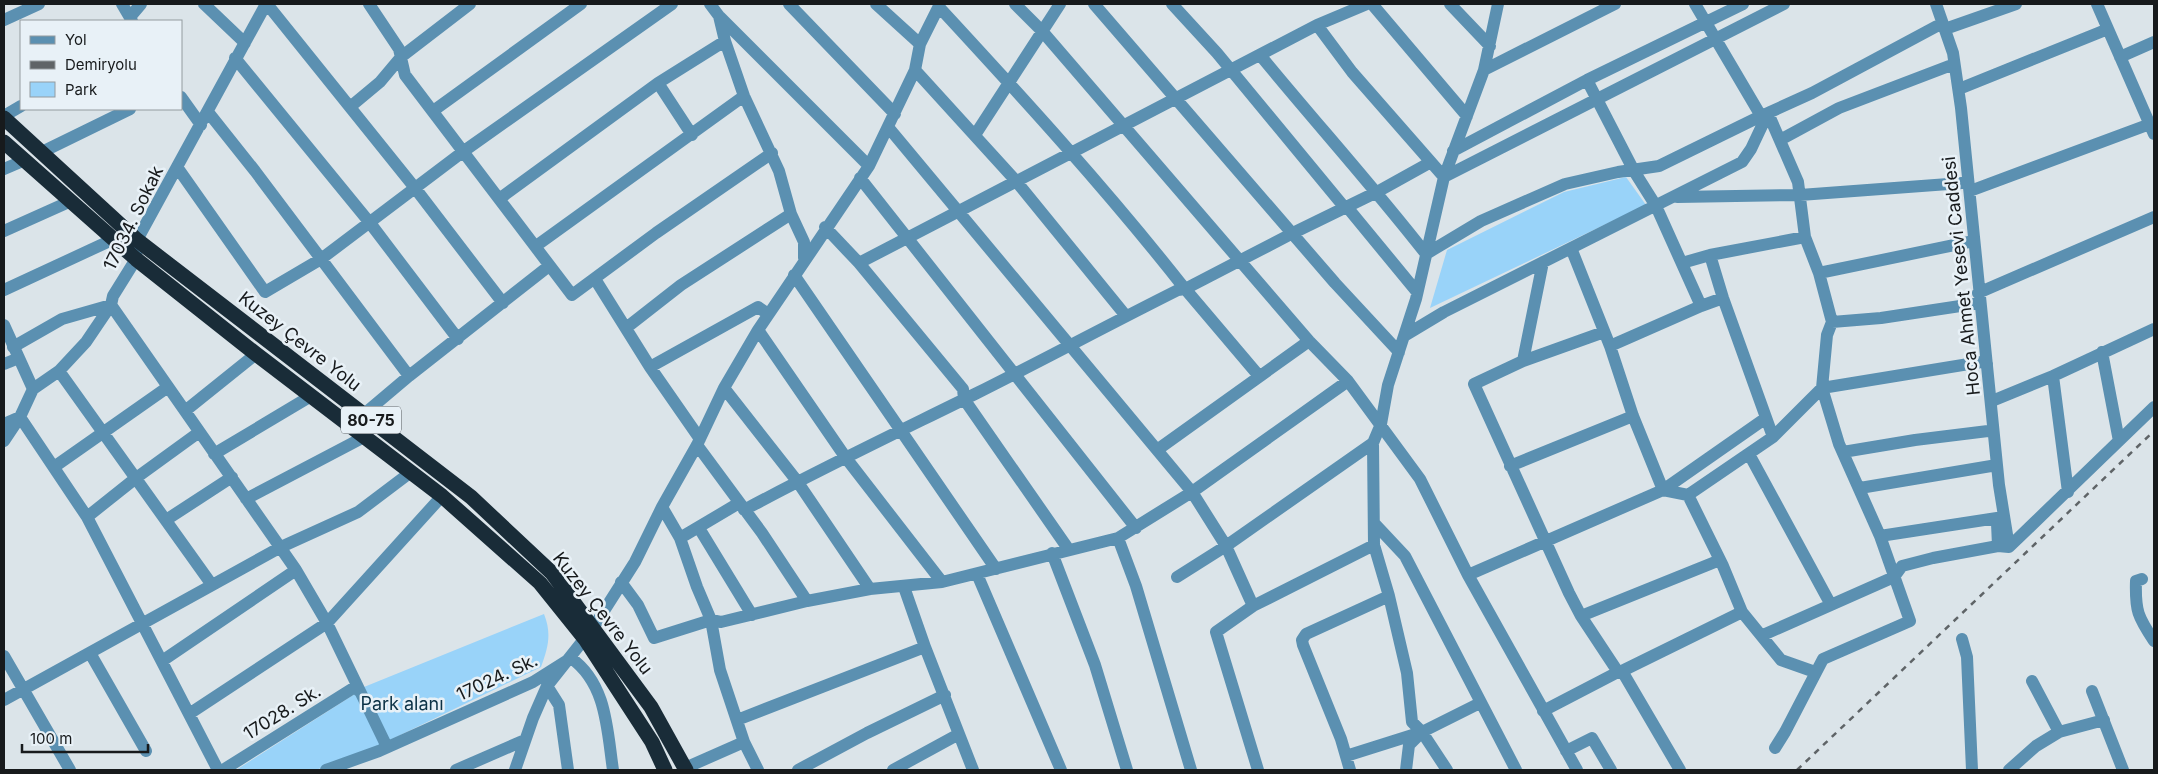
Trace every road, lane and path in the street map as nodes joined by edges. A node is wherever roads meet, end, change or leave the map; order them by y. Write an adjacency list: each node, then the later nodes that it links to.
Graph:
1 (39, 4): 32 (street)
2 (122, 4): 31 (street)
3 (141, 4): 31 (street)
4 (204, 4): 41 (street)
5 (267, 4): 41 (street, 17034. Sokak); 61 (street)
6 (369, 4): 47 (street)
7 (470, 4): 47 (street)
8 (582, 4): 63 (street)
9 (672, 4): 77 (street)
10 (710, 4): 30 (street)
11 (789, 4): 65 (street)
12 (876, 4): 42 (street)
13 (1015, 4): 37 (street)
14 (1060, 4): 37 (street)
15 (1094, 4): 59 (street)
16 (1172, 4): 51 (street)
17 (1367, 4): 34 (street)
18 (1372, 4): 67 (street)
19 (1450, 4): 43 (street)
20 (1499, 4): 43 (street)
21 (1615, 4): 50 (street)
22 (1695, 4): 33 (street)
23 (1743, 4): 33 (street)
24 (1784, 4): 38 (street)
25 (1928, 4): 35 (street, Hoca Ahmet Yesevi Caddesi)
26 (1936, 4): 35 (street, Hoca Ahmet Yesevi Caddesi)
27 (2012, 4): 35 (street)
28 (2097, 4): 36 (street)
29 (939, 6): 42 (street); 53 (street)
30 (719, 10): 39 (street); 84 (street)
31 (131, 19)
32 (4, 20)
33 (1704, 22): 38 (street); 52 (street)
34 (1317, 25): 44 (street); 83 (street)
35 (1941, 27): 48 (street, Hoca Ahmet Yesevi Caddesi); 55 (street, Hoca Ahmet Yesevi Caddesi); 66 (street)
36 (2108, 29): 45 (street); 55 (street)
37 (1042, 31): 53 (street); 70 (street)
38 (1717, 40): 58 (street); 66 (street)
39 (725, 41): 54 (street); 56 (street)
40 (2154, 42): 45 (street)
41 (245, 43): 46 (street, 17034. Sokak)
42 (920, 44): 49 (street)
43 (1490, 46): 50 (street)
44 (1260, 55): 51 (street); 93 (street)
45 (2120, 57): 72 (street)
46 (235, 58): 64 (street, 17034. Sokak); 103 (street)
47 (401, 58): 61 (street); 63 (street)
48 (1949, 66): 75 (street); 91 (street, Hoca Ahmet Yesevi Caddesi)
49 (914, 70): 65 (street); 74 (street)
50 (1484, 70): 67 (street)
51 (1232, 71): 59 (street); 99 (street)
52 (1587, 80): 58 (street); 79 (street)
53 (1008, 82): 74 (street); 81 (street)
54 (658, 83): 73 (street); 96 (street)
55 (1959, 89): 91 (street, Hoca Ahmet Yesevi Caddesi)
56 (744, 96): 73 (street); 80 (street)
57 (182, 98): 69 (street)
58 (1597, 98): 87 (street); 88 (street)
59 (1176, 100): 70 (street); 106 (street)
60 (20, 107): 68 (street)
61 (350, 107): 92 (street)
62 (128, 110): 78 (street)
63 (433, 111): 77 (street)
64 (208, 112): 69 (street, 17034. Sokak); 118 (street)
65 (894, 114): 71 (street)
66 (1764, 115): 75 (street); 87 (street); 95 (street)
67 (1467, 116): 79 (street)
68 (4, 117): 78 (highway, Kuzey Çevre Yolu / 80-75)
69 (201, 125): 85 (street, 17034. Sokak)
70 (1123, 126): 81 (street); 119 (street)
71 (888, 127): 84 (street); 100 (street)
72 (2152, 129): 91 (street)
73 (692, 135): 112 (street)
74 (975, 135): 90 (street)
75 (1780, 140): 94 (street)
76 (4, 142): 82 (highway, Kuzey Çevre Yolu / 80-75)
77 (464, 151): 92 (street); 96 (street)
78 (42, 152): 110 (highway, Kuzey Çevre Yolu / 80-75)
79 (1453, 152): 88 (street)
80 (772, 153): 101 (street); 126 (street)
81 (1070, 154): 90 (street); 127 (street)
82 (25, 160): 86 (street); 97 (highway, Kuzey Çevre Yolu / 80-75)
83 (1431, 162): 88 (street); 93 (street)
84 (868, 166): 89 (street)
85 (177, 167): 110 (street, 17034. Sokak); 118 (street)
86 (4, 169)
87 (1634, 171): 98 (street); 114 (street)
88 (1444, 177): 114 (street)
89 (860, 178): 104 (street); 108 (street)
90 (1016, 181): 100 (street); 136 (street)
91 (1966, 187): 94 (street); 111 (street, Hoca Ahmet Yesevi Caddesi); 131 (street, Hoca Ahmet Yesevi Caddesi)
92 (416, 188): 103 (street); 132 (street)
93 (1377, 192): 99 (street); 114 (street)
94 (1800, 195): 95 (street); 107 (street)
95 (1674, 197): 98 (street)
96 (499, 199): 112 (street)
97 (71, 201): 105 (street); 109 (highway, Kuzey Çevre Yolu / 80-75)
98 (1656, 206): 113 (street); 122 (street)
99 (1346, 207): 106 (street); 129 (street)
100 (960, 211): 108 (street); 146 (street)
101 (791, 214): 116 (street); 139 (street)
102 (2154, 217): 131 (street)
103 (370, 223): 118 (street); 144 (street)
104 (825, 227): 116 (street); 121 (street)
105 (4, 231)
106 (1293, 233): 119 (street); 149 (street)
107 (1805, 236): 115 (street); 124 (street)
108 (906, 238): 121 (street); 157 (street)
109 (114, 239): 117 (highway, Kuzey Çevre Yolu / 80-75); 128 (street)
110 (137, 240): 117 (street, 17034. Sokak); 171 (highway, Kuzey Çevre Yolu / 80-75)
111 (1969, 242): 124 (street); 131 (street, Hoca Ahmet Yesevi Caddesi)
112 (536, 246): 123 (street)
113 (1571, 248): 120 (street); 142 (street)
114 (1426, 254): 129 (street)
115 (1710, 255): 122 (street); 130 (street)
116 (804, 258): 125 (street)
117 (136, 259): 133 (street, 17034. Sokak); 151 (highway, Kuzey Çevre Yolu / 80-75)
118 (321, 259): 158 (street)
119 (1241, 261): 127 (street); 145 (street)
120 (1543, 262): 143 (street); 152 (street)
121 (858, 263): 167 (street)
122 (1682, 263): 134 (street)
123 (549, 266): 126 (street); 132 (street)
124 (1819, 273): 137 (street)
125 (794, 275): 135 (street); 177 (street)
126 (595, 279): 139 (street)
127 (1186, 289): 136 (street); 159 (street)
128 (4, 290)
129 (1417, 292): 143 (street)
130 (1723, 298): 134 (street); 174 (street)
131 (1978, 300): 137 (street); 153 (street, Hoca Ahmet Yesevi Caddesi)
132 (503, 303): 144 (street)
133 (110, 305): 148 (street); 156 (street, 17034. Sokak); 162 (street)
134 (1701, 306): 147 (street)
135 (768, 314): 141 (street); 155 (street)
136 (1126, 316): 146 (street)
137 (1832, 322): 164 (street)
138 (4, 325): 148 (street)
139 (626, 328): 155 (street)
140 (2154, 329): 150 (street)
141 (758, 330): 163 (street); 191 (street)
142 (1604, 332): 147 (street); 152 (street)
143 (1404, 336): 149 (street)
144 (458, 339): 158 (street)
145 (1309, 340): 159 (street); 161 (street)
146 (1070, 346): 157 (street); 187 (street)
147 (1610, 346): 172 (street)
148 (16, 352): 154 (street); 165 (street)
149 (1399, 352): 176 (street)
150 (2102, 352): 160 (street); 184 (street)
151 (256, 354): 166 (highway, Kuzey Çevre Yolu / 80-75); 170 (street)
152 (1523, 361): 192 (street)
153 (1984, 363): 164 (street); 168 (street, Hoca Ahmet Yesevi Caddesi); 178 (street, Hoca Ahmet Yesevi Caddesi)
154 (4, 364)
155 (650, 367): 185 (street)
156 (58, 371): 165 (street, 17034. Sokak); 179 (street)
157 (1015, 374): 167 (street); 213 (street)
158 (409, 376): 171 (street)
159 (1259, 376): 187 (street)
160 (2053, 376): 168 (street); 202 (street)
161 (1348, 381): 176 (street); 201 (street)
162 (168, 387): 170 (street); 179 (street)
163 (724, 388): 185 (street); 198 (street)
164 (1822, 388): 182 (street); 188 (street)
165 (34, 389): 173 (street, 17034. Sokak)
166 (311, 396): 181 (highway, Kuzey Çevre Yolu / 80-75); 189 (street)
167 (964, 399): 177 (street); 222 (street)
168 (1992, 401): 221 (street, Hoca Ahmet Yesevi Caddesi)
169 (2154, 407): 184 (street)
170 (185, 411): 180 (street)
171 (364, 414): 247 (highway, Kuzey Çevre Yolu / 80-75)
172 (1633, 416): 192 (street); 200 (street)
173 (20, 417): 175 (street); 183 (street, 17034. Sokak); 194 (street)
174 (1766, 418): 182 (street); 200 (street)
175 (4, 424)
176 (1381, 424): 186 (street); 228 (street)
177 (902, 430): 191 (street); 225 (street)
178 (1988, 431): 188 (street); 193 (street, Hoca Ahmet Yesevi Caddesi)
179 (102, 433): 194 (street); 197 (street)
180 (198, 433): 189 (street); 197 (street)
181 (366, 436): 195 (highway, Kuzey Çevre Yolu / 80-75); 205 (street)
182 (1773, 437): 190 (street)
183 (4, 441)
184 (2119, 441): 202 (street)
185 (698, 442): 206 (street); 207 (street)
186 (1373, 443): 211 (street); 219 (street)
187 (1157, 450): 201 (street)
188 (1843, 452): 199 (street)
189 (214, 454): 196 (street)
190 (1749, 454): 203 (street); 240 (street)
191 (846, 458): 198 (street); 233 (street)
192 (1510, 466): 217 (street)
193 (1991, 466): 199 (street); 209 (street, Hoca Ahmet Yesevi Caddesi)
194 (54, 467): 208 (street)
195 (411, 472): 204 (highway, Kuzey Çevre Yolu / 80-75); 220 (street)
196 (232, 477): 205 (street); 210 (street)
197 (136, 478): 208 (street); 210 (street)
198 (797, 481): 207 (street); 236 (street)
199 (1860, 488): 214 (street)
200 (1663, 490): 203 (street); 217 (street)
201 (1192, 492): 213 (street); 219 (street)
202 (2068, 492): 221 (street)
203 (1688, 495): 224 (street)
204 (442, 496): 246 (street); 247 (highway, Kuzey Çevre Yolu / 80-75)
205 (246, 499): 220 (street)
206 (662, 506): 215 (street); 232 (street)
207 (742, 506): 212 (street); 238 (street)
208 (87, 517): 245 (street)
209 (1997, 518): 214 (street); 221 (street, Hoca Ahmet Yesevi Caddesi)
210 (166, 520): 234 (street)
211 (1375, 524): 218 (street); 265 (street)
212 (699, 528): 215 (street); 242 (street)
213 (1136, 528): 216 (street)
214 (1880, 536): 230 (street)
215 (680, 538): 244 (street)
216 (1118, 538): 222 (street); 296 (street)
217 (1546, 542): 228 (street); 243 (street)
218 (1374, 545): 237 (street); 239 (street)
219 (1226, 546): 229 (street); 239 (street)
220 (282, 547): 226 (street); 234 (street)
221 (2003, 547): 230 (street)
222 (1069, 550): 223 (street)
223 (1052, 553): 225 (street); 295 (street)
224 (1720, 560): 241 (street); 243 (street)
225 (996, 569): 227 (street)
226 (296, 570): 246 (street); 255 (street)
227 (977, 574): 233 (street); 294 (street)
228 (1468, 575): 266 (street)
229 (1177, 577)
230 (1894, 577): 240 (street); 257 (street)
231 (2142, 578): 250 (street)
232 (621, 582): 244 (street); 247 (street)
233 (942, 582): 235 (street)
234 (212, 585): 245 (street)
235 (904, 587): 236 (street); 251 (street)
236 (870, 589): 238 (street)
237 (1389, 596): 270 (street); 279 (street)
238 (807, 601): 242 (street)
239 (1253, 606): 297 (street)
240 (1831, 606): 248 (street)
241 (1742, 612): 248 (street); 256 (street)
242 (752, 615): 244 (street)
243 (1581, 616): 256 (street)
244 (711, 620): 268 (street)
245 (142, 623): 252 (street); 255 (street)
246 (327, 623): 261 (street); 267 (street)
247 (589, 633): 254 (street); 281 (highway, Kuzey Çevre Yolu / 80-75); 289 (highway, Kuzey Çevre Yolu / 80-75)
248 (1763, 635): 257 (street)
249 (1962, 639): 305 (street)
250 (2154, 641)
251 (925, 646): 263 (street); 268 (street)
252 (90, 653): 260 (street); 278 (street)
253 (4, 656): 260 (street)
254 (571, 658): 259 (street); 275 (street, 17024. Sk.); 288 (street)
255 (162, 662): 267 (street)
256 (1620, 672): 266 (street); 304 (street)
257 (1815, 672): 276 (street)
258 (2032, 681): 271 (street)
259 (547, 686): 273 (street); 287 (street)
260 (23, 690): 264 (street); 282 (street)
261 (359, 691): 275 (street); 284 (street, 17028. Sk.)
262 (2092, 691): 269 (street)
263 (945, 696): 272 (street); 291 (street)
264 (4, 700)
265 (1480, 703): 270 (street); 301 (street)
266 (1544, 711): 277 (street)
267 (189, 714): 283 (street)
268 (737, 720): 274 (street)
269 (2104, 720): 271 (street); 307 (street)
270 (1422, 732): 279 (street); 299 (street); 300 (street)
271 (2059, 732): 306 (street)
272 (959, 734): 292 (street); 293 (street)
273 (525, 740): 280 (street); 286 (street)
274 (744, 742): 281 (street); 290 (street)
275 (387, 747): 285 (street, 17024. Sk.)
276 (1775, 748)
277 (1566, 751): 302 (street); 303 (street)
278 (146, 752)
279 (1346, 756): 298 (street)
280 (517, 769)
281 (686, 769)
282 (70, 770)
283 (218, 770)
284 (224, 770)
285 (326, 770)
286 (456, 770)
287 (568, 770)
288 (613, 770)
289 (665, 770)
290 (758, 770)
291 (798, 770)
292 (893, 770)
293 (973, 770)
294 (1061, 770)
295 (1127, 770)
296 (1191, 770)
297 (1258, 770)
298 (1350, 770)
299 (1406, 770)
300 (1447, 770)
301 (1516, 770)
302 (1577, 770)
303 (1611, 770)
304 (1680, 770)
305 (1972, 770)
306 (2009, 770)
307 (2123, 770)

